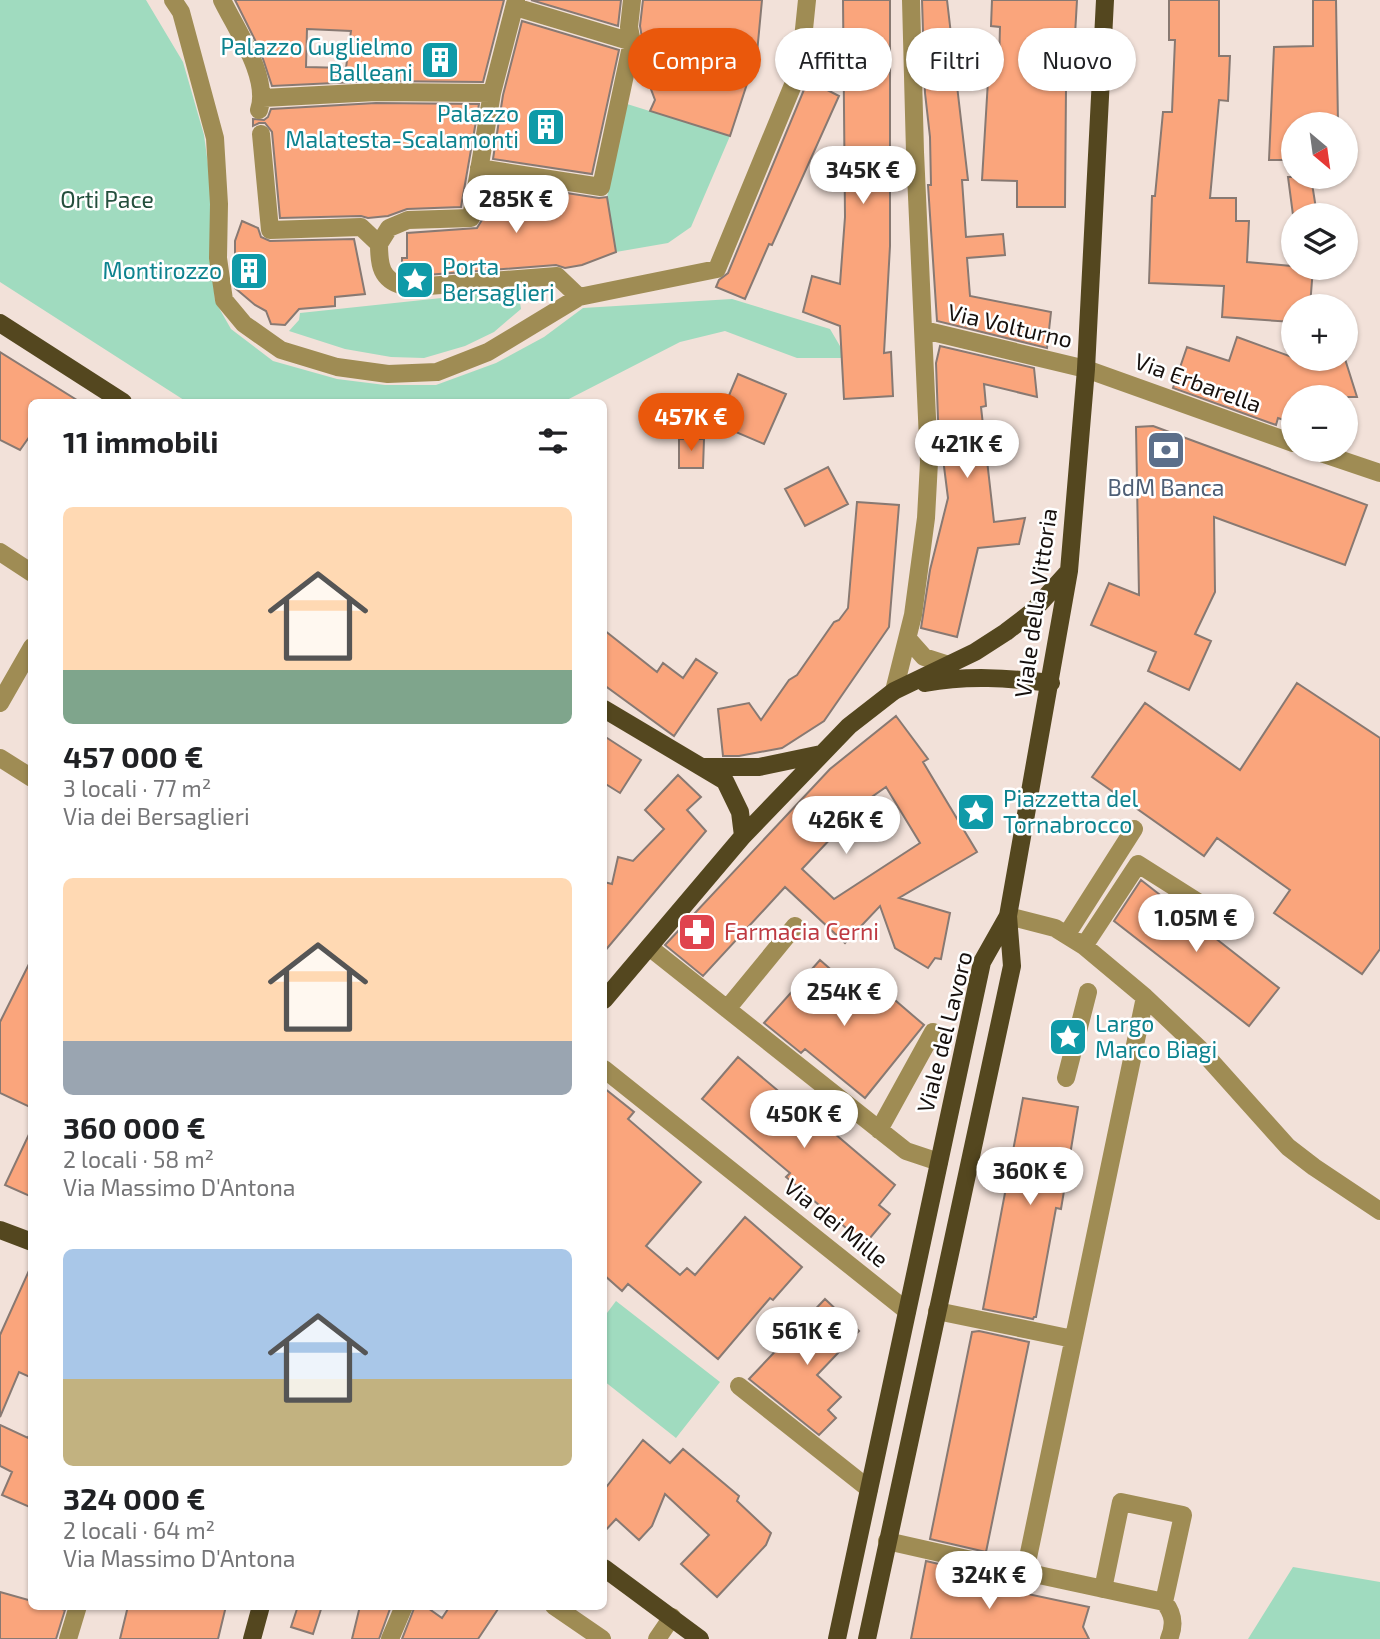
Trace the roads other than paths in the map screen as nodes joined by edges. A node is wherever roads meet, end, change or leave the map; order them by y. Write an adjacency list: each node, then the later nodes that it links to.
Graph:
1 (173, 0): 17 (street)
2 (222, 0): 11 (street)
3 (632, 0): 8 (street)
4 (807, 0): 17 (street)
5 (911, 0): 19 (street)
6 (1105, 0): 20 (main road, Viale della Vittoria)
7 (516, 4): 9 (street); 11 (street)
8 (629, 28)
9 (628, 42)
10 (628, 62): 13 (street)
11 (492, 93): 13 (street)
12 (261, 134): 14 (street)
13 (479, 168): 14 (street)
14 (379, 244): 15 (street)
15 (403, 286)
16 (428, 286): 17 (street)
17 (579, 298)
18 (0, 323): 21 (main road)
19 (924, 331): 20 (street, Via Volturno); 28 (street)
20 (1086, 369): 22 (street, Via Erbarella); 27 (main road, Viale della Vittoria)
21 (118, 399)
22 (1281, 439)
23 (1347, 462): 24 (street)
24 (1380, 473)
25 (0, 552): 26 (street)
26 (28, 570)
27 (1069, 571): 30 (main road); 31 (main road, Viale della Vittoria)
28 (908, 639): 30 (street); 32 (street)
29 (28, 654): 33 (street)
30 (949, 665): 32 (main road)
31 (1051, 683): 32 (main road); 42 (main road, Viale della Vittoria)
32 (894, 691): 35 (main road)
33 (0, 703)
34 (607, 711): 37 (main road)
35 (821, 754): 37 (main road); 40 (main road)
36 (0, 758): 38 (street)
37 (700, 767): 40 (main road)
38 (28, 776)
39 (1134, 828): 44 (street)
40 (743, 836): 46 (main road)
41 (1198, 902): 45 (street)
42 (1008, 916): 44 (street); 55 (main road, Viale del Lavoro); 60 (main road, Viale del Lavoro)
43 (795, 926): 50 (street)
44 (1067, 934): 45 (street)
45 (1084, 946): 49 (street)
46 (649, 947): 48 (main road); 50 (street)
47 (1088, 992): 53 (street)
48 (607, 996)
49 (1145, 997): 56 (street); 61 (street)
50 (727, 1009): 54 (street)
51 (933, 1032): 54 (street)
52 (607, 1071): 59 (street, Via dei Mille)
53 (1066, 1078)
54 (879, 1130): 55 (street)
55 (939, 1161): 59 (main road, Viale del Lavoro)
56 (1380, 1211)
57 (0, 1230): 58 (main road)
58 (28, 1240)
59 (907, 1311): 63 (main road, Viale del Lavoro)
60 (937, 1311): 61 (street); 64 (main road, Viale del Lavoro)
61 (1073, 1339): 66 (street)
62 (739, 1386): 63 (street)
63 (869, 1489): 80 (main road, Viale del Lavoro)
64 (887, 1541): 66 (street); 81 (main road, Viale del Lavoro)
65 (607, 1570): 73 (main road)
66 (1025, 1572): 67 (street)
67 (1103, 1589): 68 (street); 68 (street)
68 (1164, 1602): 82 (street)
69 (77, 1610): 74 (street)
70 (260, 1610): 75 (main road)
71 (402, 1610): 76 (street)
72 (560, 1610): 77 (street)
73 (672, 1617): 78 (street); 79 (main road)
74 (68, 1639)
75 (252, 1639)
76 (390, 1639)
77 (602, 1639)
78 (657, 1639)
79 (699, 1639)
80 (837, 1639)
81 (867, 1639)
82 (1170, 1639)

